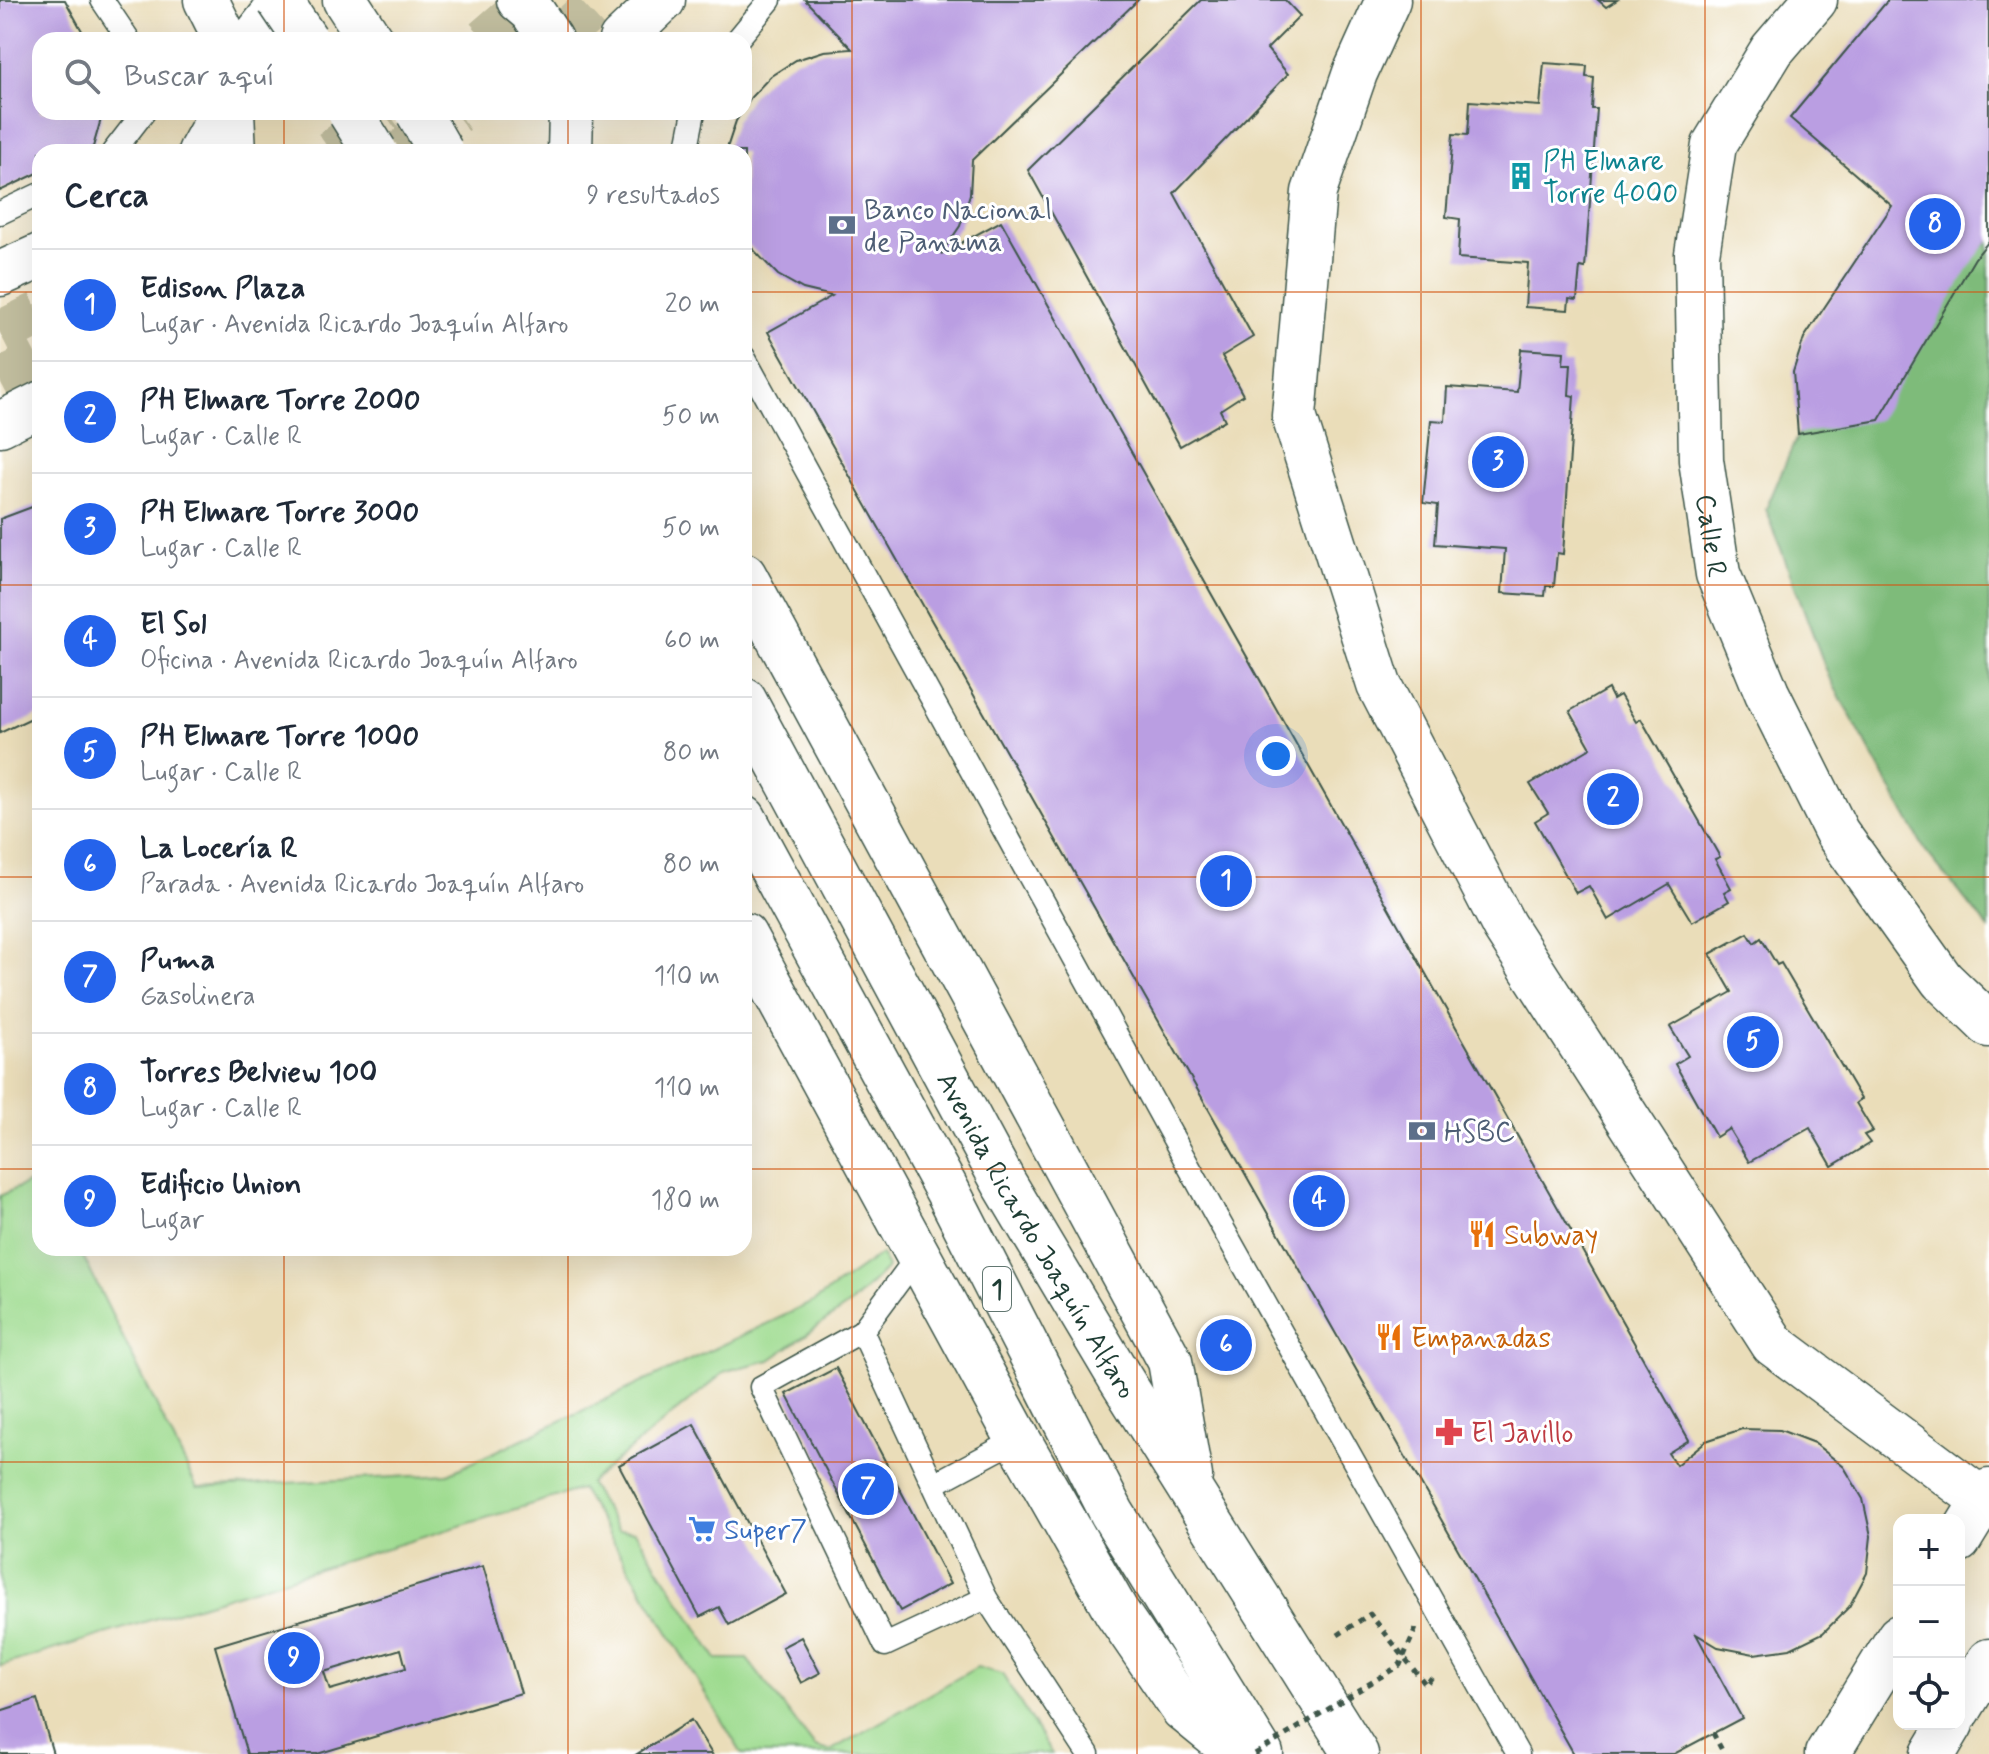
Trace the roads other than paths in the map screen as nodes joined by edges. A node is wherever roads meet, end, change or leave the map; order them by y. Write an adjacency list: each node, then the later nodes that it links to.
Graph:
1 (102, 0): 10 (lane)
2 (206, 0): 11 (main road)
3 (282, 0): 12 (main road); 13 (main road, bridge)
4 (345, 0): 14 (main road)
5 (519, 0): 15 (main road)
6 (663, 0): 16 (main road)
7 (770, 0): 17 (lane)
8 (1388, 0): 49 (main road)
9 (1815, 0): 43 (main road, Calle R)
10 (124, 32)
11 (222, 32)
12 (259, 32)
13 (301, 32)
14 (366, 32)
15 (546, 32)
16 (629, 32)
17 (744, 32)
18 (138, 120): 25 (lane)
19 (218, 120): 26 (main road)
20 (232, 120): 27 (main road)
21 (355, 120): 28 (main road, bridge)
22 (423, 120): 29 (main road, bridge)
23 (571, 120): 30 (main road)
24 (692, 120): 31 (lane)
25 (119, 144)
26 (204, 144)
27 (234, 144)
28 (370, 144)
29 (436, 144)
30 (570, 144)
31 (688, 144)
32 (32, 198): 33 (lane)
33 (0, 213)
34 (32, 260): 35 (main road)
35 (0, 274)
36 (752, 372): 60 (lane)
37 (32, 408): 38 (main road)
38 (0, 424)
39 (752, 590): 48 (main road)
40 (752, 715): 48 (main road, Avenida Ricardo Joaquín Alfaro / 1)
41 (752, 833): 58 (main road, Avenida Ricardo Joaquín Alfaro / 1)
42 (752, 950): 44 (main road)
43 (1989, 1025)
44 (919, 1254): 45 (lane); 46 (main road)
45 (862, 1331): 47 (lane); 51 (lane)
46 (1018, 1439): 47 (lane); 57 (main road)
47 (934, 1484): 51 (lane)
48 (1194, 1498): 59 (main road, Avenida Ricardo Joaquín Alfaro / 1)
49 (1987, 1499): 50 (main road)
50 (1965, 1531)
51 (986, 1598): 56 (lane)
52 (1893, 1647): 61 (main road)
53 (1989, 1661): 54 (main road)
54 (1965, 1700)
55 (1947, 1730): 62 (main road)
56 (1088, 1754)
57 (1238, 1754)
58 (1258, 1754)
59 (1356, 1754)
60 (1518, 1754)
61 (1827, 1754)
62 (1933, 1754)

